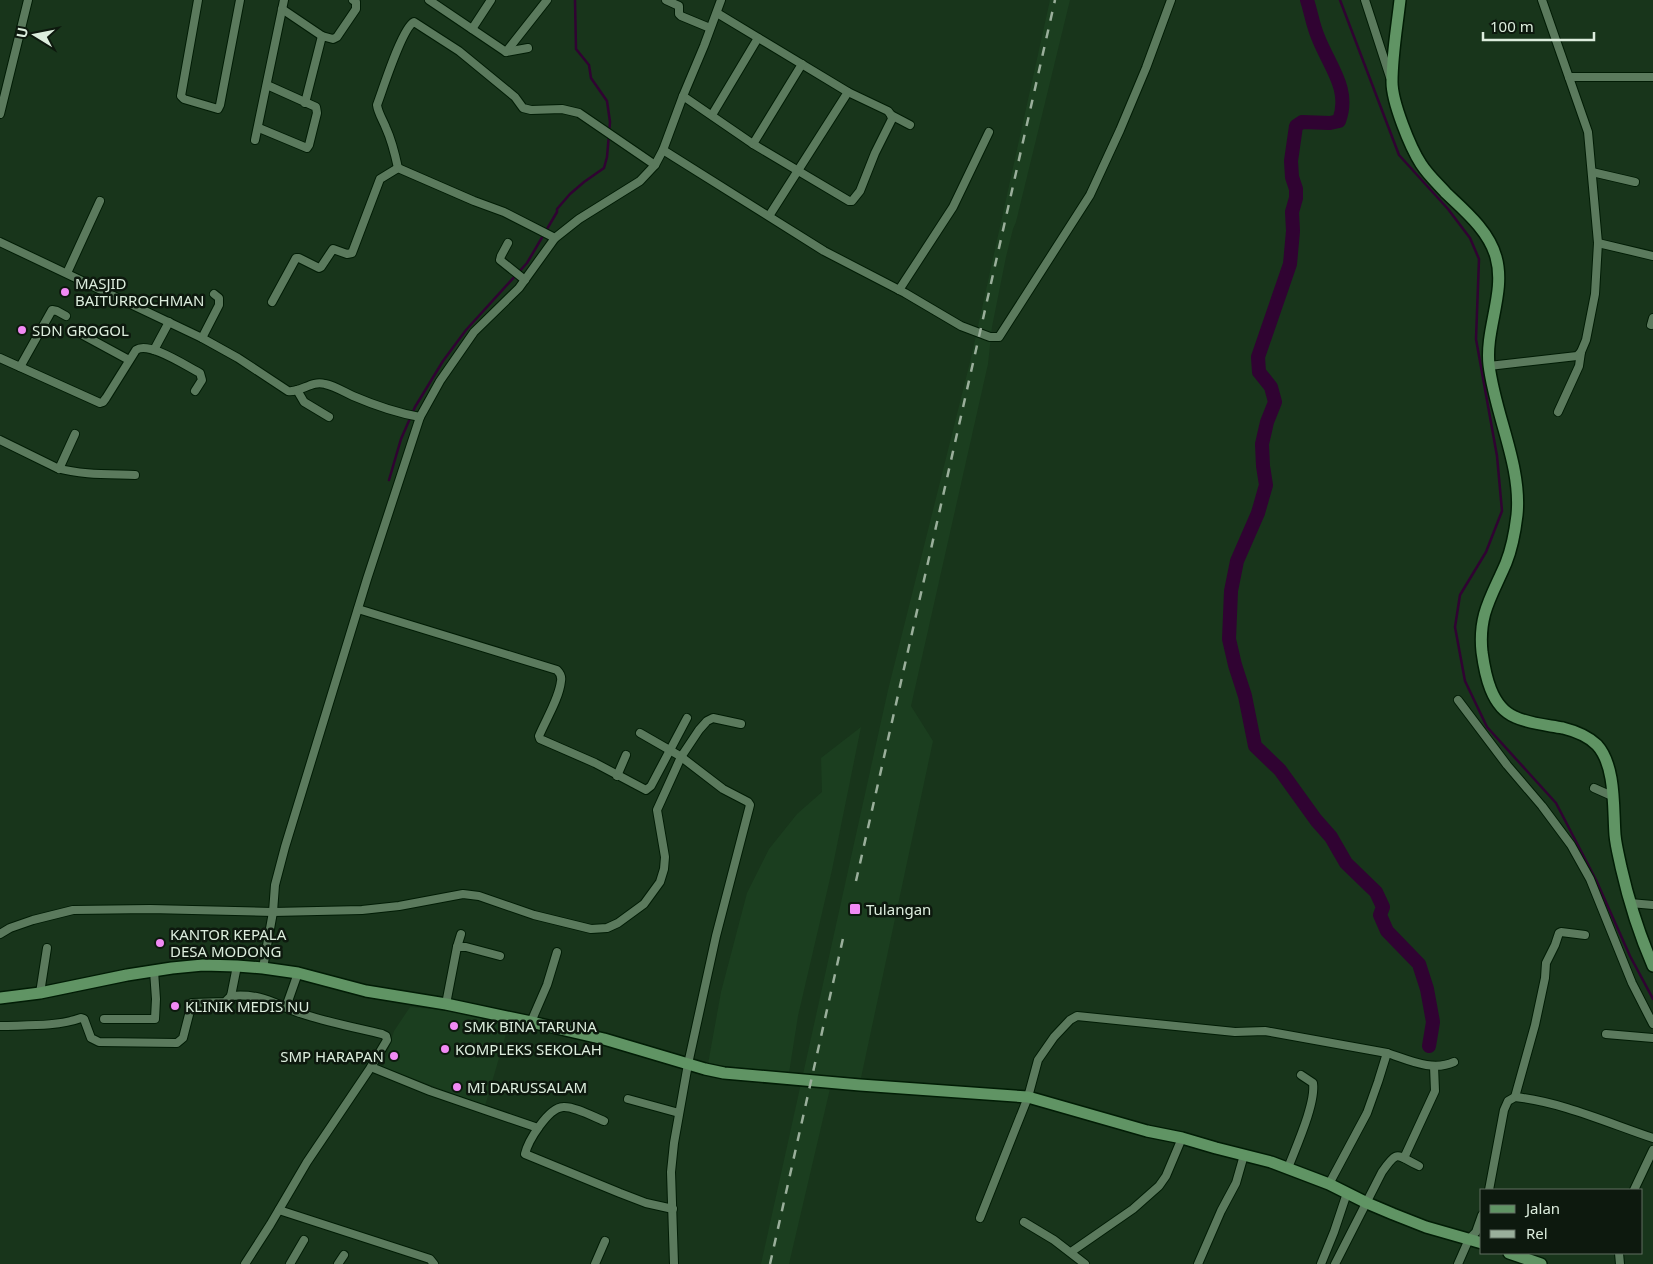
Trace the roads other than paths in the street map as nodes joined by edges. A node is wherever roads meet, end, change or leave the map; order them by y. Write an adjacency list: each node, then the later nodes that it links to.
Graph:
1 (28, 0): 32 (street)
2 (198, 0): 3 (street)
3 (240, 0)
4 (284, 0): 16 (street)
5 (353, 0): 20 (street)
6 (430, 0): 15 (street)
7 (491, 0): 19 (street)
8 (546, 0): 23 (street)
9 (666, 0): 18 (street)
10 (721, 0): 17 (street)
11 (1171, 0): 55 (street)
12 (1365, 0): 27 (street)
13 (1400, 0): 27 (street)
14 (1542, 0): 25 (street)
15 (439, 3): 19 (street)
16 (282, 9): 20 (street); 28 (street)
17 (717, 13): 18 (street); 21 (street)
18 (710, 28): 30 (street)
19 (472, 29): 23 (street)
20 (322, 36): 31 (street)
21 (758, 38): 24 (street); 33 (street)
22 (528, 48): 23 (street)
23 (506, 52)
24 (802, 64): 29 (street); 39 (street)
25 (1569, 77): 26 (street); 44 (street)
26 (1653, 77)
27 (1392, 83): 66 (street)
28 (267, 85): 31 (street); 36 (street)
29 (848, 92): 34 (street); 43 (street)
30 (683, 96): 33 (street); 40 (street)
31 (305, 103): 36 (street)
32 (1, 109)
33 (712, 115): 39 (street)
34 (891, 115): 35 (street); 43 (street)
35 (910, 125)
36 (259, 128): 38 (street)
37 (989, 132): 55 (street)
38 (255, 140)
39 (753, 144): 43 (street)
40 (663, 150): 41 (street); 47 (street)
41 (655, 165): 42 (street); 48 (street)
42 (398, 168): 48 (street); 57 (street)
43 (799, 171): 47 (street)
44 (1592, 172): 45 (street); 51 (street)
45 (1635, 182)
46 (100, 201): 53 (street)
47 (769, 216): 55 (street)
48 (555, 238): 54 (street)
49 (0, 242): 53 (street)
50 (508, 243): 54 (street)
51 (1598, 243): 52 (street); 63 (street)
52 (1653, 256)
53 (67, 273): 59 (street)
54 (520, 276): 72 (street)
55 (899, 290)
56 (214, 294): 61 (street)
57 (272, 302)
58 (66, 316): 67 (street)
59 (169, 322): 61 (street); 62 (street)
60 (83, 335): 65 (street)
61 (202, 338): 68 (street)
62 (154, 350): 65 (street); 69 (street)
63 (1581, 352): 66 (street); 70 (street)
64 (0, 358): 67 (street)
65 (129, 360): 67 (street)
66 (1489, 366): 86 (street)
67 (20, 367)
68 (297, 390): 71 (street); 72 (street)
69 (195, 391)
70 (1558, 412)
71 (329, 416)
72 (414, 416): 77 (street)
73 (75, 434): 75 (street)
74 (0, 440): 75 (street)
75 (59, 469): 76 (street)
76 (135, 474)
77 (358, 609): 84 (street); 89 (street)
78 (1458, 700): 110 (street)
79 (688, 718): 82 (street)
80 (741, 724): 82 (street)
81 (640, 733): 82 (street)
82 (676, 754): 84 (street); 89 (street); 116 (street)
83 (626, 755): 84 (street)
84 (617, 776)
85 (1594, 788): 86 (street)
86 (1612, 796): 87 (street)
87 (1630, 903): 88 (street); 93 (street)
88 (1653, 905)
89 (273, 907): 90 (street); 100 (street)
90 (0, 934)
91 (461, 934): 94 (street)
92 (1585, 935): 120 (street)
93 (1648, 941): 99 (street)
94 (457, 947): 97 (street); 106 (street)
95 (47, 948): 103 (street)
96 (557, 952): 109 (street)
97 (500, 956)
98 (237, 966): 100 (street); 101 (street); 104 (street)
99 (1653, 966)
100 (263, 968): 102 (street)
101 (154, 970): 103 (street); 108 (street)
102 (298, 973): 106 (street); 107 (street)
103 (40, 993): 105 (street)
104 (231, 996): 107 (street); 111 (street)
105 (0, 998)
106 (446, 1004): 109 (street)
107 (286, 1007): 118 (street)
108 (104, 1019)
109 (532, 1022): 116 (street)
110 (1653, 1024)
111 (0, 1026)
112 (1606, 1034): 113 (street)
113 (1653, 1038)
114 (1387, 1053): 117 (street); 121 (street); 133 (street)
115 (1454, 1062): 117 (street)
116 (688, 1064): 121 (street); 123 (street)
117 (1434, 1066): 130 (street)
118 (371, 1068): 125 (street); 138 (street)
119 (1301, 1075): 132 (street)
120 (1515, 1097): 127 (street); 134 (street)
121 (1028, 1098): 126 (street); 139 (street)
122 (628, 1099): 123 (street)
123 (679, 1113): 137 (street)
124 (604, 1121): 125 (street)
125 (538, 1128): 137 (street)
126 (1182, 1138): 129 (street); 146 (street)
127 (1653, 1138)
128 (1653, 1150): 135 (street)
129 (1244, 1154): 132 (street); 157 (street)
130 (1404, 1158): 131 (street); 136 (street)
131 (1420, 1166)
132 (1288, 1168): 133 (street)
133 (1328, 1184): 136 (street)
134 (1489, 1189)
135 (1634, 1189)
136 (1356, 1197): 142 (street); 149 (street); 149 (street)
137 (673, 1209): 155 (street)
138 (279, 1210): 150 (street); 153 (street)
139 (980, 1218)
140 (1480, 1221): 142 (street)
141 (1024, 1222): 146 (street)
142 (1469, 1239): 145 (street); 159 (street)
143 (304, 1240): 151 (street)
144 (605, 1241): 154 (street)
145 (1480, 1242)
146 (1071, 1252): 156 (street)
147 (344, 1254): 152 (street)
148 (1511, 1254): 160 (street)
149 (1331, 1259): 158 (street)
150 (245, 1264)
151 (290, 1264)
152 (338, 1264)
153 (434, 1264)
154 (595, 1264)
155 (674, 1264)
156 (1085, 1264)
157 (1198, 1264)
158 (1320, 1264)
159 (1458, 1264)
160 (1541, 1264)

